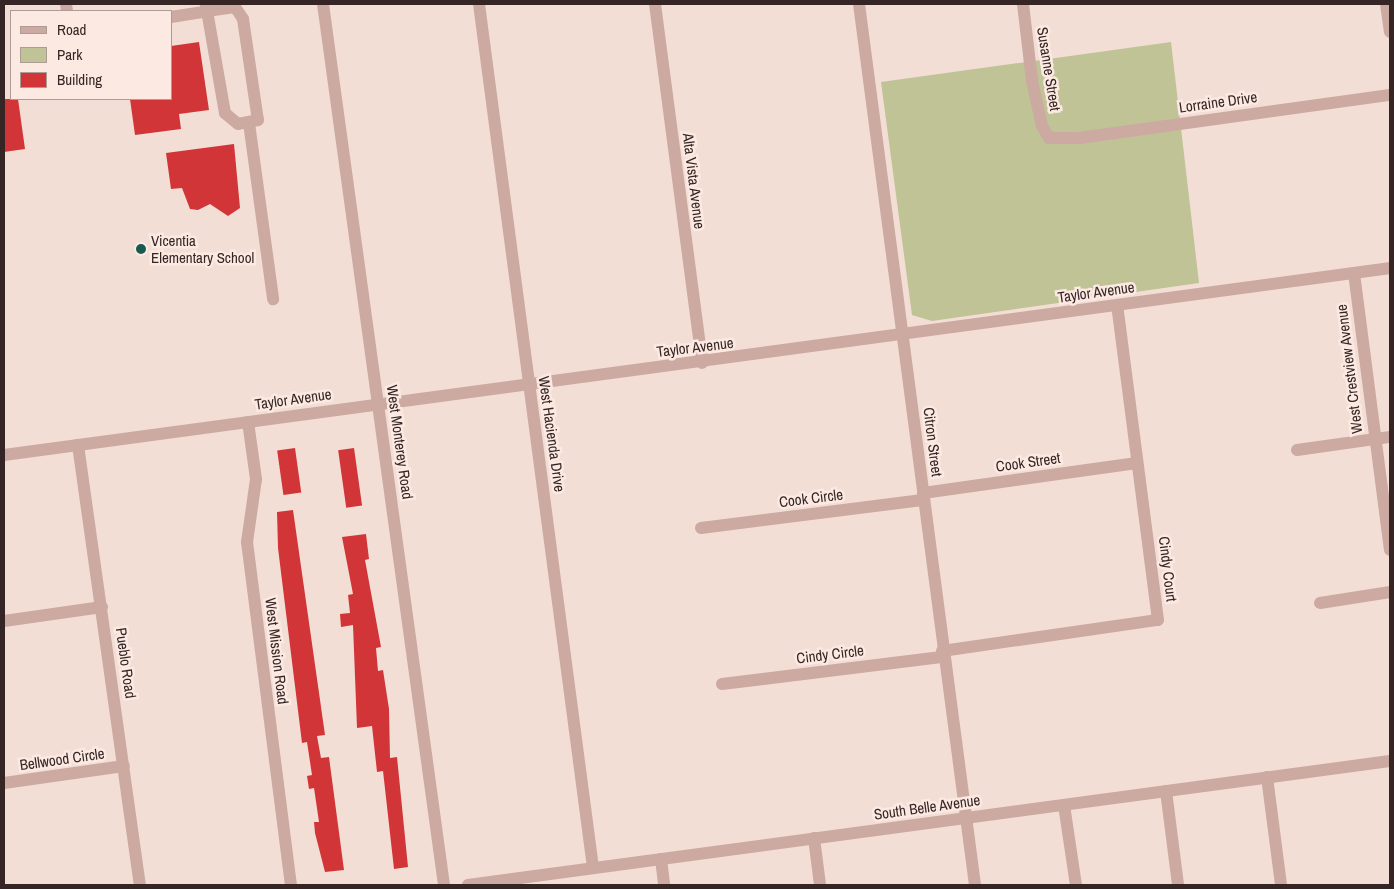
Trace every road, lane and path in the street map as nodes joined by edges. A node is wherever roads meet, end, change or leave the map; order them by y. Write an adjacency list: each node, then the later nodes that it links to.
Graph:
1 (323, 4): 20 (street, West Monterey Road)
2 (479, 4): 19 (street, West Hacienda Drive)
3 (655, 4): 18 (street, Alta Vista Avenue)
4 (859, 4): 17 (street, Citron Street)
5 (1023, 4): 12 (street, Susanne Street)
6 (1386, 4): 9 (street)
7 (207, 7): 8 (street); 11 (street); 11 (street)
8 (172, 16)
9 (1390, 32)
10 (1390, 95): 12 (street, Lorraine Drive)
11 (249, 123): 15 (street)
12 (1050, 138)
13 (1390, 268): 14 (street, Taylor Avenue)
14 (1354, 273): 16 (street, Taylor Avenue); 23 (street, West Crestview Avenue)
15 (273, 299)
16 (1117, 306): 17 (street, Taylor Avenue); 27 (street, Cindy Court)
17 (904, 335): 18 (street, Taylor Avenue); 28 (street, Citron Street)
18 (702, 363): 19 (street, Taylor Avenue)
19 (529, 383): 20 (street, Taylor Avenue); 46 (street, West Hacienda Drive)
20 (379, 403): 21 (street, Taylor Avenue); 49 (street, West Monterey Road)
21 (248, 422): 24 (street, Taylor Avenue); 48 (street, West Mission Road)
22 (1390, 437): 23 (street)
23 (1374, 439): 25 (street); 30 (street, West Crestview Avenue)
24 (78, 445): 26 (street, Taylor Avenue); 33 (street, Pueblo Road)
25 (1298, 450)
26 (4, 455)
27 (1137, 463): 28 (street, Cook Street); 35 (street, Cindy Court)
28 (924, 497): 29 (street, Cook Circle); 35 (street, Citron Street)
29 (701, 528)
30 (1390, 550)
31 (1390, 592): 32 (street)
32 (1320, 603)
33 (102, 607): 34 (street); 38 (street, Pueblo Road)
34 (4, 621)
35 (942, 654): 36 (street, Cindy Circle); 43 (street, Citron Street)
36 (722, 684)
37 (1390, 761): 39 (street, South Belle Avenue)
38 (124, 766): 40 (street, Bellwood Circle); 47 (street, Pueblo Road)
39 (1267, 777): 41 (street, South Belle Avenue); 56 (street)
40 (4, 783)
41 (1166, 791): 42 (street, South Belle Avenue); 55 (street)
42 (1064, 805): 43 (street, South Belle Avenue); 54 (street)
43 (966, 818): 44 (street, South Belle Avenue); 53 (street, Citron Street)
44 (814, 838): 45 (street, South Belle Avenue); 52 (street)
45 (662, 859): 46 (street, South Belle Avenue); 51 (street)
46 (593, 868): 50 (street, South Belle Avenue)
47 (140, 885)
48 (291, 885)
49 (444, 885)
50 (468, 885)
51 (664, 885)
52 (820, 885)
53 (975, 885)
54 (1076, 885)
55 (1178, 885)
56 (1282, 885)

